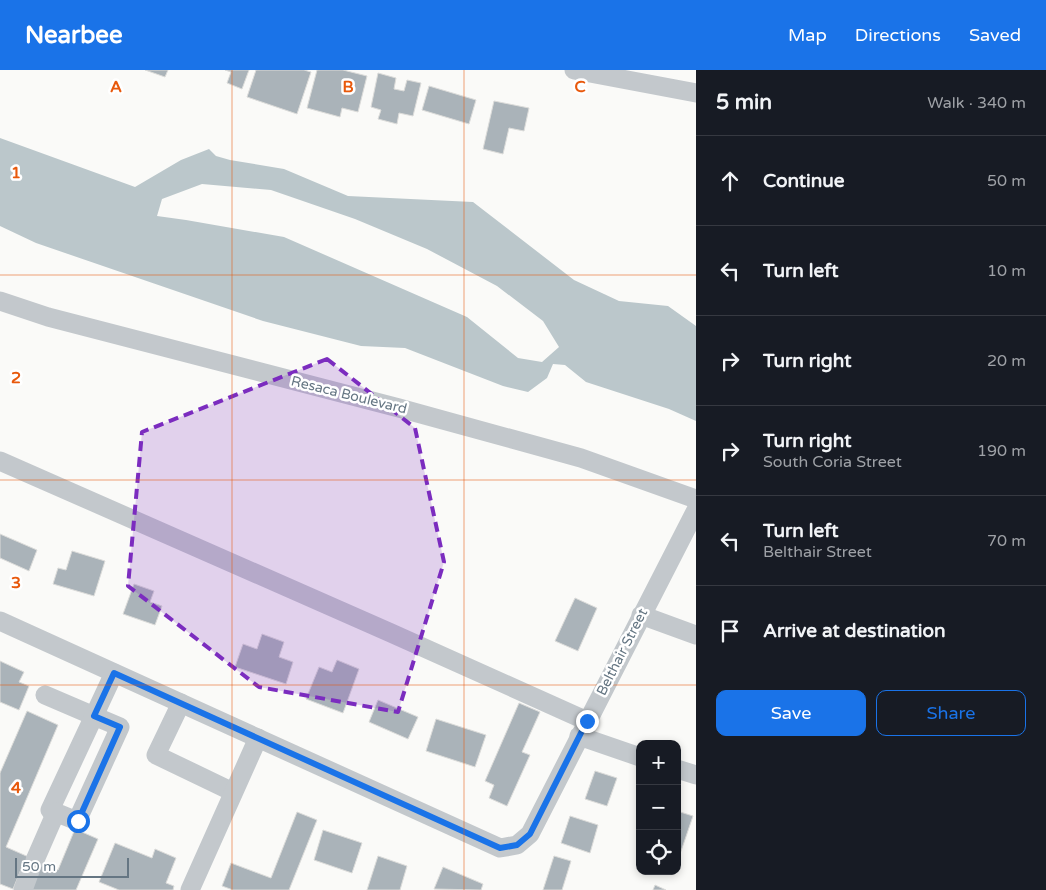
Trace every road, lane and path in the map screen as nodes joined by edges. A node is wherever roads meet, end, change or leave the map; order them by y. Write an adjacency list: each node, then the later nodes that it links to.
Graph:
1 (574, 70): 2 (street)
2 (696, 93)
3 (0, 301): 5 (street, Resaca Boulevard)
4 (0, 462): 14 (street)
5 (696, 499)
6 (696, 510): 7 (street, Belthair Street)
7 (641, 615): 9 (street); 14 (street, Belthair Street)
8 (0, 621): 10 (street)
9 (696, 635)
10 (114, 673): 12 (street); 13 (street)
11 (46, 695): 13 (street)
12 (181, 703): 15 (street); 19 (street)
13 (94, 716): 20 (street); 20 (street)
14 (583, 729): 15 (street, Belthair Street); 16 (street)
15 (258, 738): 19 (street)
16 (636, 754)
17 (681, 770): 18 (street)
18 (696, 776)
19 (234, 792): 22 (street)
20 (56, 812): 21 (street)
21 (22, 890)
22 (190, 890)

